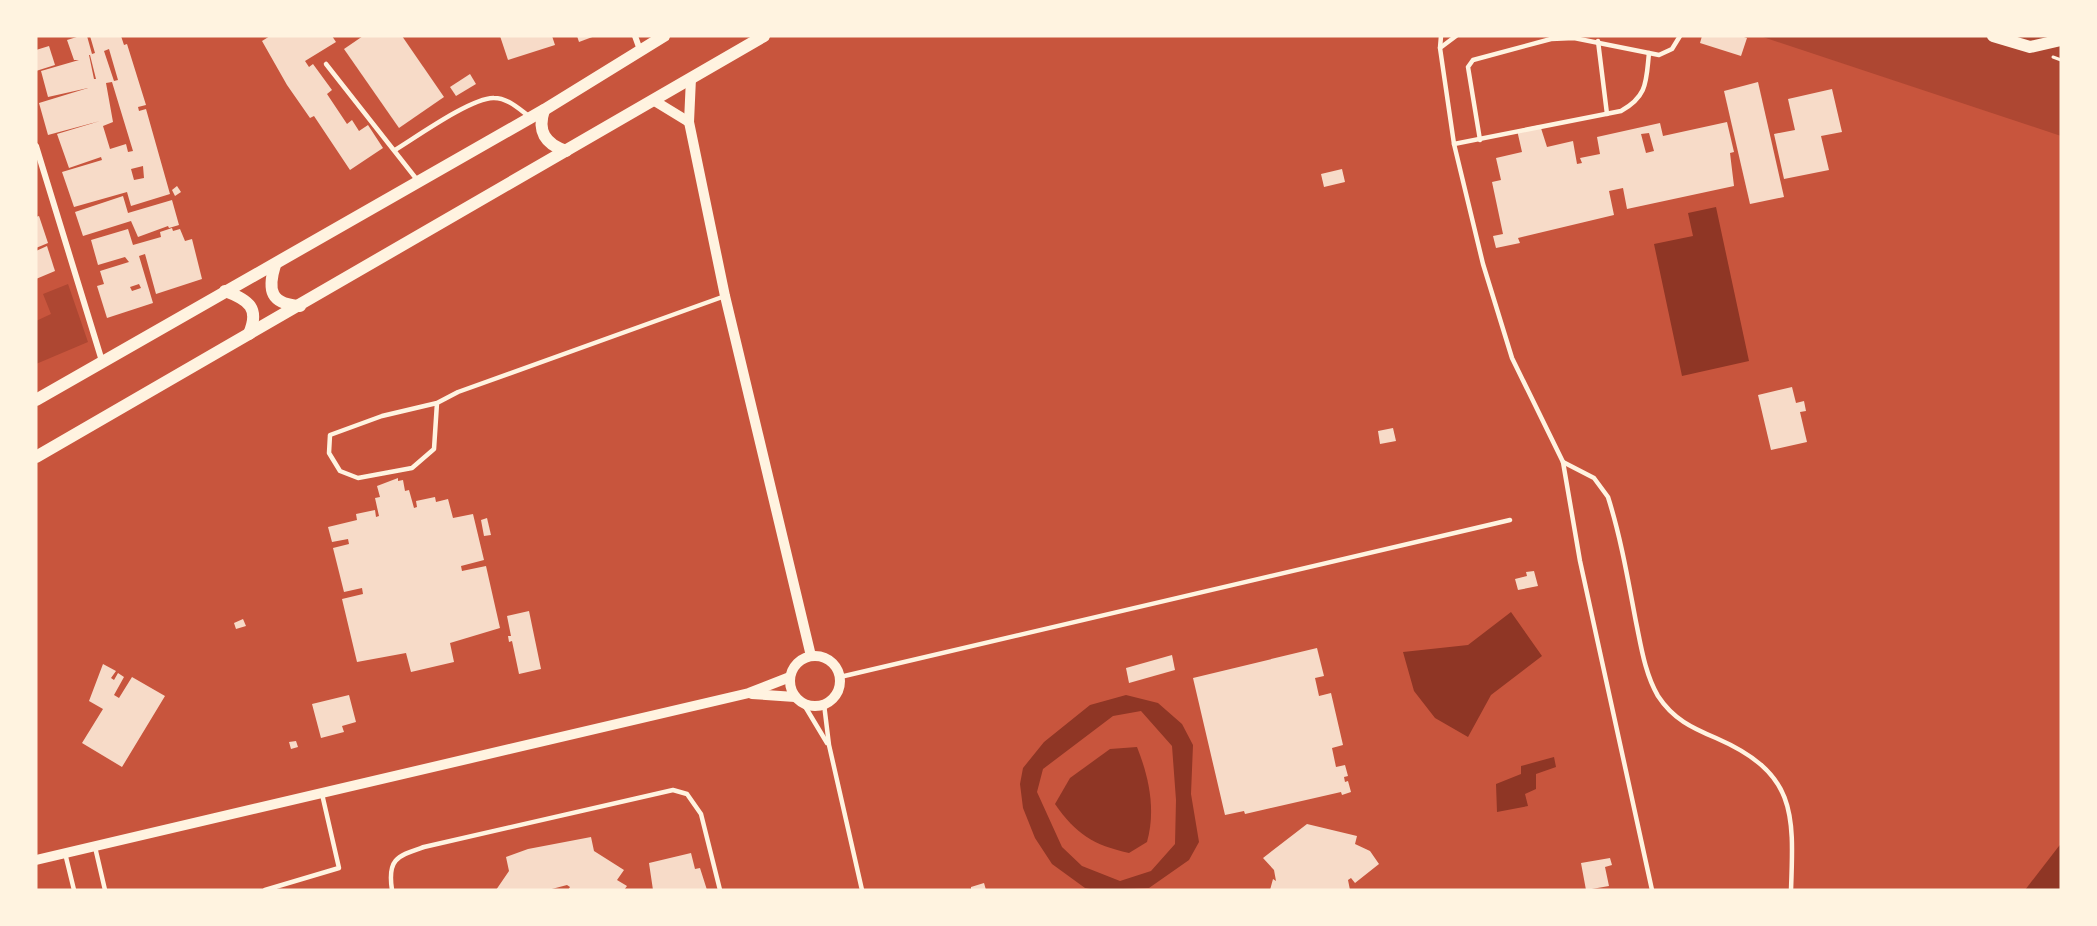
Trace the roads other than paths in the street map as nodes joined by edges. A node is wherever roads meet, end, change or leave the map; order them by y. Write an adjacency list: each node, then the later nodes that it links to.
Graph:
1 (635, 36): 11 (street)
2 (664, 36): 11 (main road)
3 (764, 36): 14 (main road)
4 (1440, 36): 10 (lane)
5 (1456, 36): 10 (lane)
6 (1680, 36): 12 (lane)
7 (1993, 36): 8 (main road)
8 (2061, 40)
9 (1598, 41): 12 (lane); 17 (lane); 20 (lane)
10 (1440, 48): 21 (lane)
11 (640, 50): 16 (main road)
12 (1649, 53): 17 (lane)
13 (326, 64): 23 (lane)
14 (690, 78): 15 (main road); 19 (street)
15 (653, 100): 19 (street); 24 (main road)
16 (544, 110): 18 (main road); 24 (main road)
17 (1607, 114): 20 (lane)
18 (530, 117): 23 (lane); 25 (main road)
19 (689, 122): 28 (street)
20 (1480, 140): 21 (lane)
21 (1454, 144): 35 (lane)
22 (36, 146): 31 (street)
23 (395, 150): 25 (lane)
24 (566, 150): 29 (main road)
25 (418, 181): 26 (main road)
26 (275, 265): 27 (main road); 29 (main road)
27 (225, 291): 30 (main road); 31 (main road)
28 (725, 296): 33 (lane); 37 (street)
29 (300, 306): 30 (main road)
30 (249, 334): 34 (main road)
31 (102, 361): 32 (main road)
32 (36, 400)
33 (437, 403): 33 (lane)
34 (36, 457)
35 (1563, 462): 56 (lane); 57 (lane)
36 (1510, 520): 41 (lane)
37 (802, 626): 38 (street); 39 (street)
38 (811, 656): 39 (street); 41 (street)
39 (799, 661): 40 (street)
40 (790, 677): 42 (street); 43 (street)
41 (840, 677): 44 (street)
42 (749, 693): 43 (street); 46 (street)
43 (799, 700): 44 (street); 45 (lane)
44 (824, 704): 45 (lane)
45 (829, 746): 55 (lane)
46 (322, 794): 47 (street); 52 (lane)
47 (94, 846): 48 (street); 51 (lane)
48 (65, 853): 49 (street); 50 (lane)
49 (36, 860)
50 (74, 890)
51 (105, 890)
52 (265, 890)
53 (392, 890): 54 (lane)
54 (720, 890)
55 (862, 890)
56 (1652, 890)
57 (1791, 890)

